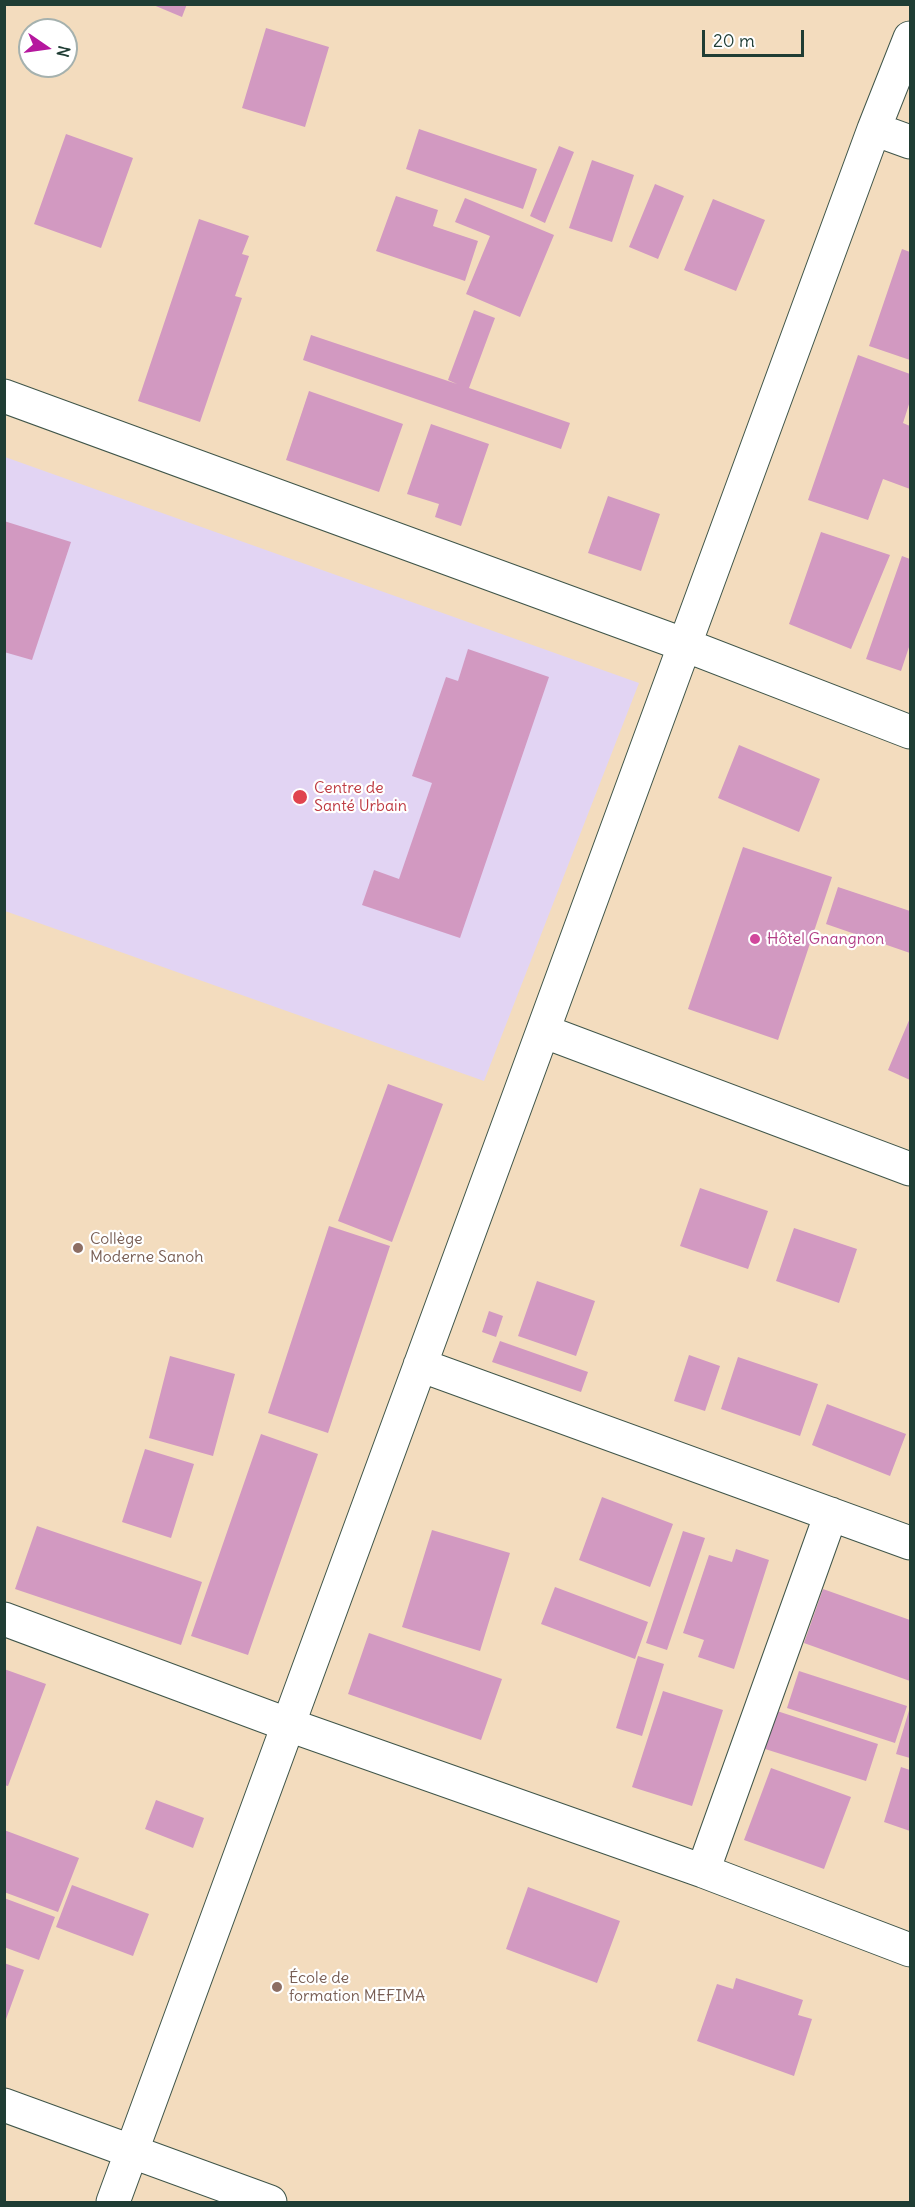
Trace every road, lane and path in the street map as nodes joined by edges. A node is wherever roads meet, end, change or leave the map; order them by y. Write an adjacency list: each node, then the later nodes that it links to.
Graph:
1 (910, 38): 2 (street)
2 (874, 129): 3 (street); 5 (street)
3 (910, 142)
4 (4, 396): 5 (street)
5 (685, 645): 6 (street); 7 (street)
6 (910, 732)
7 (543, 1031): 8 (street); 9 (street)
8 (910, 1169)
9 (420, 1365): 10 (street); 13 (street)
10 (831, 1514): 11 (street); 14 (street)
11 (910, 1543)
12 (4, 1619): 13 (street)
13 (289, 1725): 14 (street); 17 (street)
14 (703, 1871): 15 (street)
15 (910, 1950)
16 (4, 2105): 17 (street)
17 (132, 2152): 18 (street); 19 (street)
18 (113, 2202)
19 (270, 2202)

